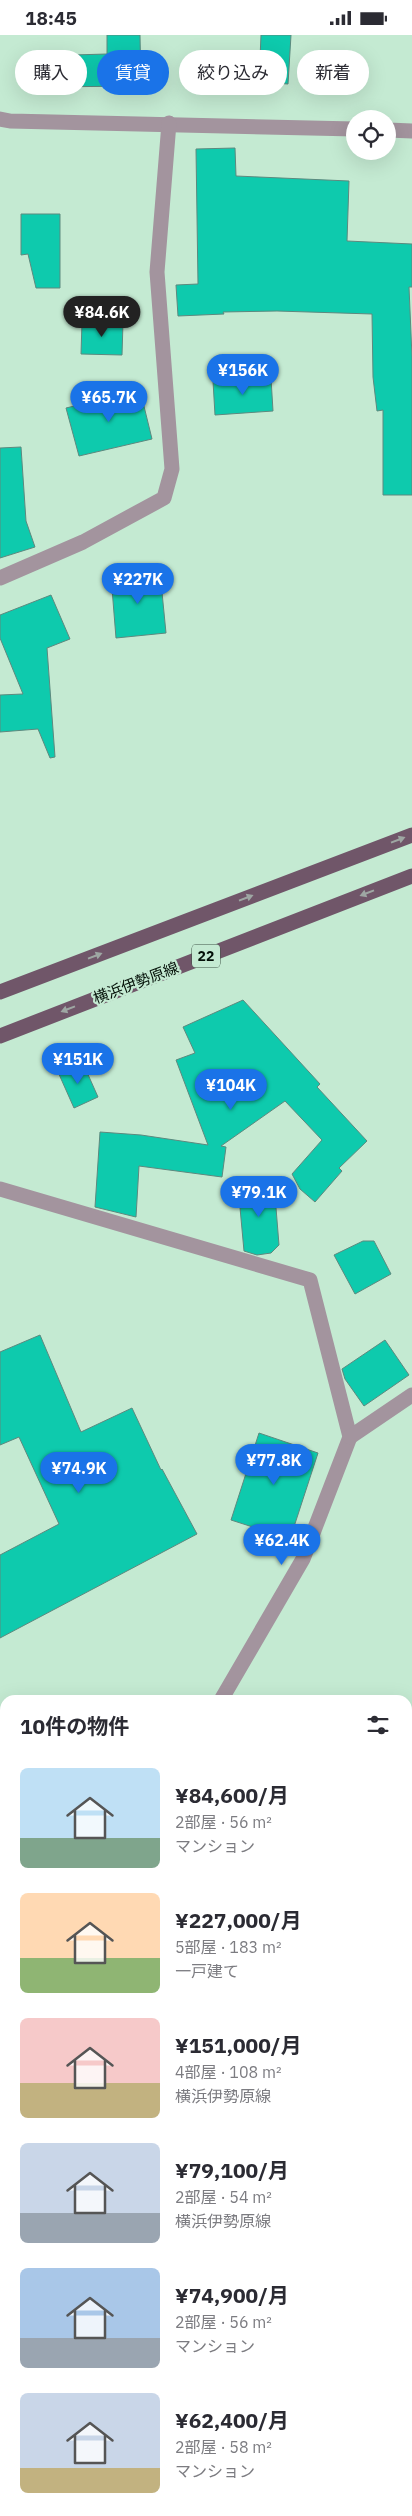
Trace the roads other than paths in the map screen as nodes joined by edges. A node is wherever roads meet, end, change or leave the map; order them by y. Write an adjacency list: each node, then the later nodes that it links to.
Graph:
1 (0, 119): 2 (street)
2 (170, 123): 3 (street); 6 (street)
3 (346, 129)
4 (396, 130): 5 (street)
5 (412, 131)
6 (0, 578)
7 (412, 835): 9 (main road, one-way to 7)
8 (412, 876): 10 (main road, 横浜伊勢原線 / 22, one-way to 10)
9 (0, 992)
10 (0, 1036)
11 (0, 1189): 13 (street)
12 (412, 1395): 13 (street)
13 (350, 1437): 14 (street)
14 (231, 1695)

